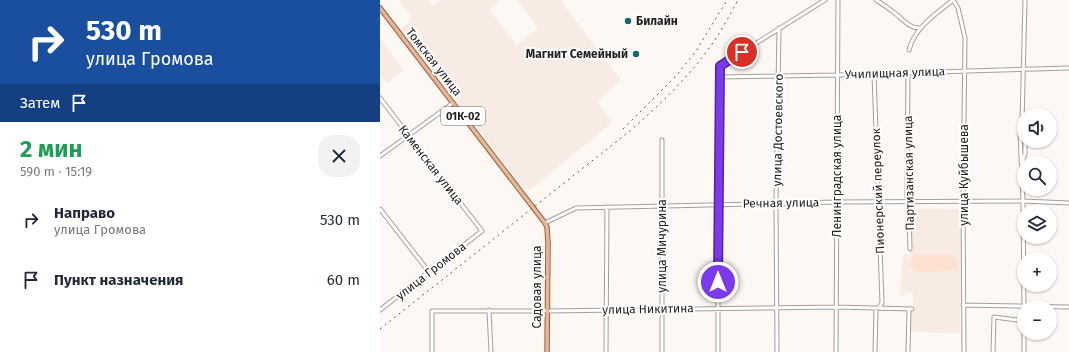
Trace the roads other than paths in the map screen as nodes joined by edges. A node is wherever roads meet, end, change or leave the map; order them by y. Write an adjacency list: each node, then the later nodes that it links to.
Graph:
1 (825, 0): 7 (street)
2 (838, 0): 15 (street, Ленинградская улица)
3 (876, 0): 8 (street)
4 (953, 0): 8 (street); 12 (street, улица Куйбышева)
5 (1025, 0): 11 (street)
6 (380, 8): 19 (main road, Томская улица / 01К-02)
7 (779, 28): 16 (street); 17 (street, улица Достоевского)
8 (919, 28): 9 (street)
9 (909, 50)
10 (1069, 68): 11 (street, Училищная улица)
11 (1023, 70): 12 (street, Училищная улица); 20 (street)
12 (965, 71): 13 (street, Училищная улица); 26 (street, улица Куйбышева)
13 (908, 73): 14 (street, Училищная улица); 25 (street, Партизанская улица)
14 (874, 74): 15 (street, Училищная улица); 29 (street, Пионерский переулок)
15 (837, 75): 17 (street, Училищная улица); 28 (street, Ленинградская улица)
16 (720, 76): 17 (street, Училищная улица); 32 (street)
17 (779, 76): 30 (street, улица Достоевского)
18 (380, 98): 21 (street, Каменская улица)
19 (453, 102): 21 (street); 36 (main road, Томская улица / 01К-02)
20 (1022, 108)
21 (408, 135): 23 (street); 37 (street, Каменская улица)
22 (662, 140): 33 (street, улица Мичурина)
23 (380, 156)
24 (1023, 196): 27 (street)
25 (909, 201): 26 (street, Речная улица); 29 (street, Речная улица); 38 (street, Партизанская улица)
26 (963, 201): 27 (street, Речная улица); 41 (street, улица Куйбышева)
27 (1023, 201): 31 (street, Речная улица); 40 (street)
28 (837, 202): 29 (street, Речная улица); 30 (street, Речная улица); 42 (street, Ленинградская улица)
29 (878, 202): 48 (street, Пионерский переулок)
30 (776, 203): 32 (street, Речная улица); 47 (street, улица Достоевского)
31 (1069, 203)
32 (718, 205): 33 (street, Речная улица); 46 (street)
33 (662, 206): 34 (street, Речная улица); 49 (street, улица Мичурина)
34 (607, 207): 36 (street, Речная улица); 52 (street)
35 (381, 212): 39 (street)
36 (545, 223): 53 (main road, Садовая улица / 01К-02)
37 (482, 231): 39 (street, улица Громова)
38 (910, 249)
39 (429, 272): 50 (street, улица Громова)
40 (1024, 300)
41 (963, 305): 43 (street); 66 (street, улица Куйбышева)
42 (836, 307): 47 (street, улица Никитина); 48 (street, улица Никитина); 63 (street, Ленинградская улица)
43 (1017, 307)
44 (1057, 307): 45 (street)
45 (1069, 307)
46 (718, 308): 47 (street, улица Никитина); 49 (street, улица Никитина); 61 (street)
47 (777, 308): 62 (street, улица Достоевского)
48 (877, 308): 64 (street, Пионерский переулок); 65 (street, улица Никитина)
49 (662, 309): 52 (street, улица Никитина); 60 (street, улица Мичурина)
50 (380, 310)
51 (489, 310): 53 (street, улица Никитина); 56 (street, улица Никитина); 57 (street)
52 (606, 310): 53 (street, улица Никитина); 59 (street)
53 (548, 311): 58 (main road, Садовая улица / 01К-02)
54 (1017, 320): 67 (street)
55 (1024, 340): 68 (street)
56 (432, 352)
57 (491, 352)
58 (547, 352)
59 (606, 352)
60 (662, 352)
61 (718, 352)
62 (777, 352)
63 (836, 352)
64 (875, 352)
65 (908, 352)
66 (964, 352)
67 (993, 352)
68 (1024, 352)

